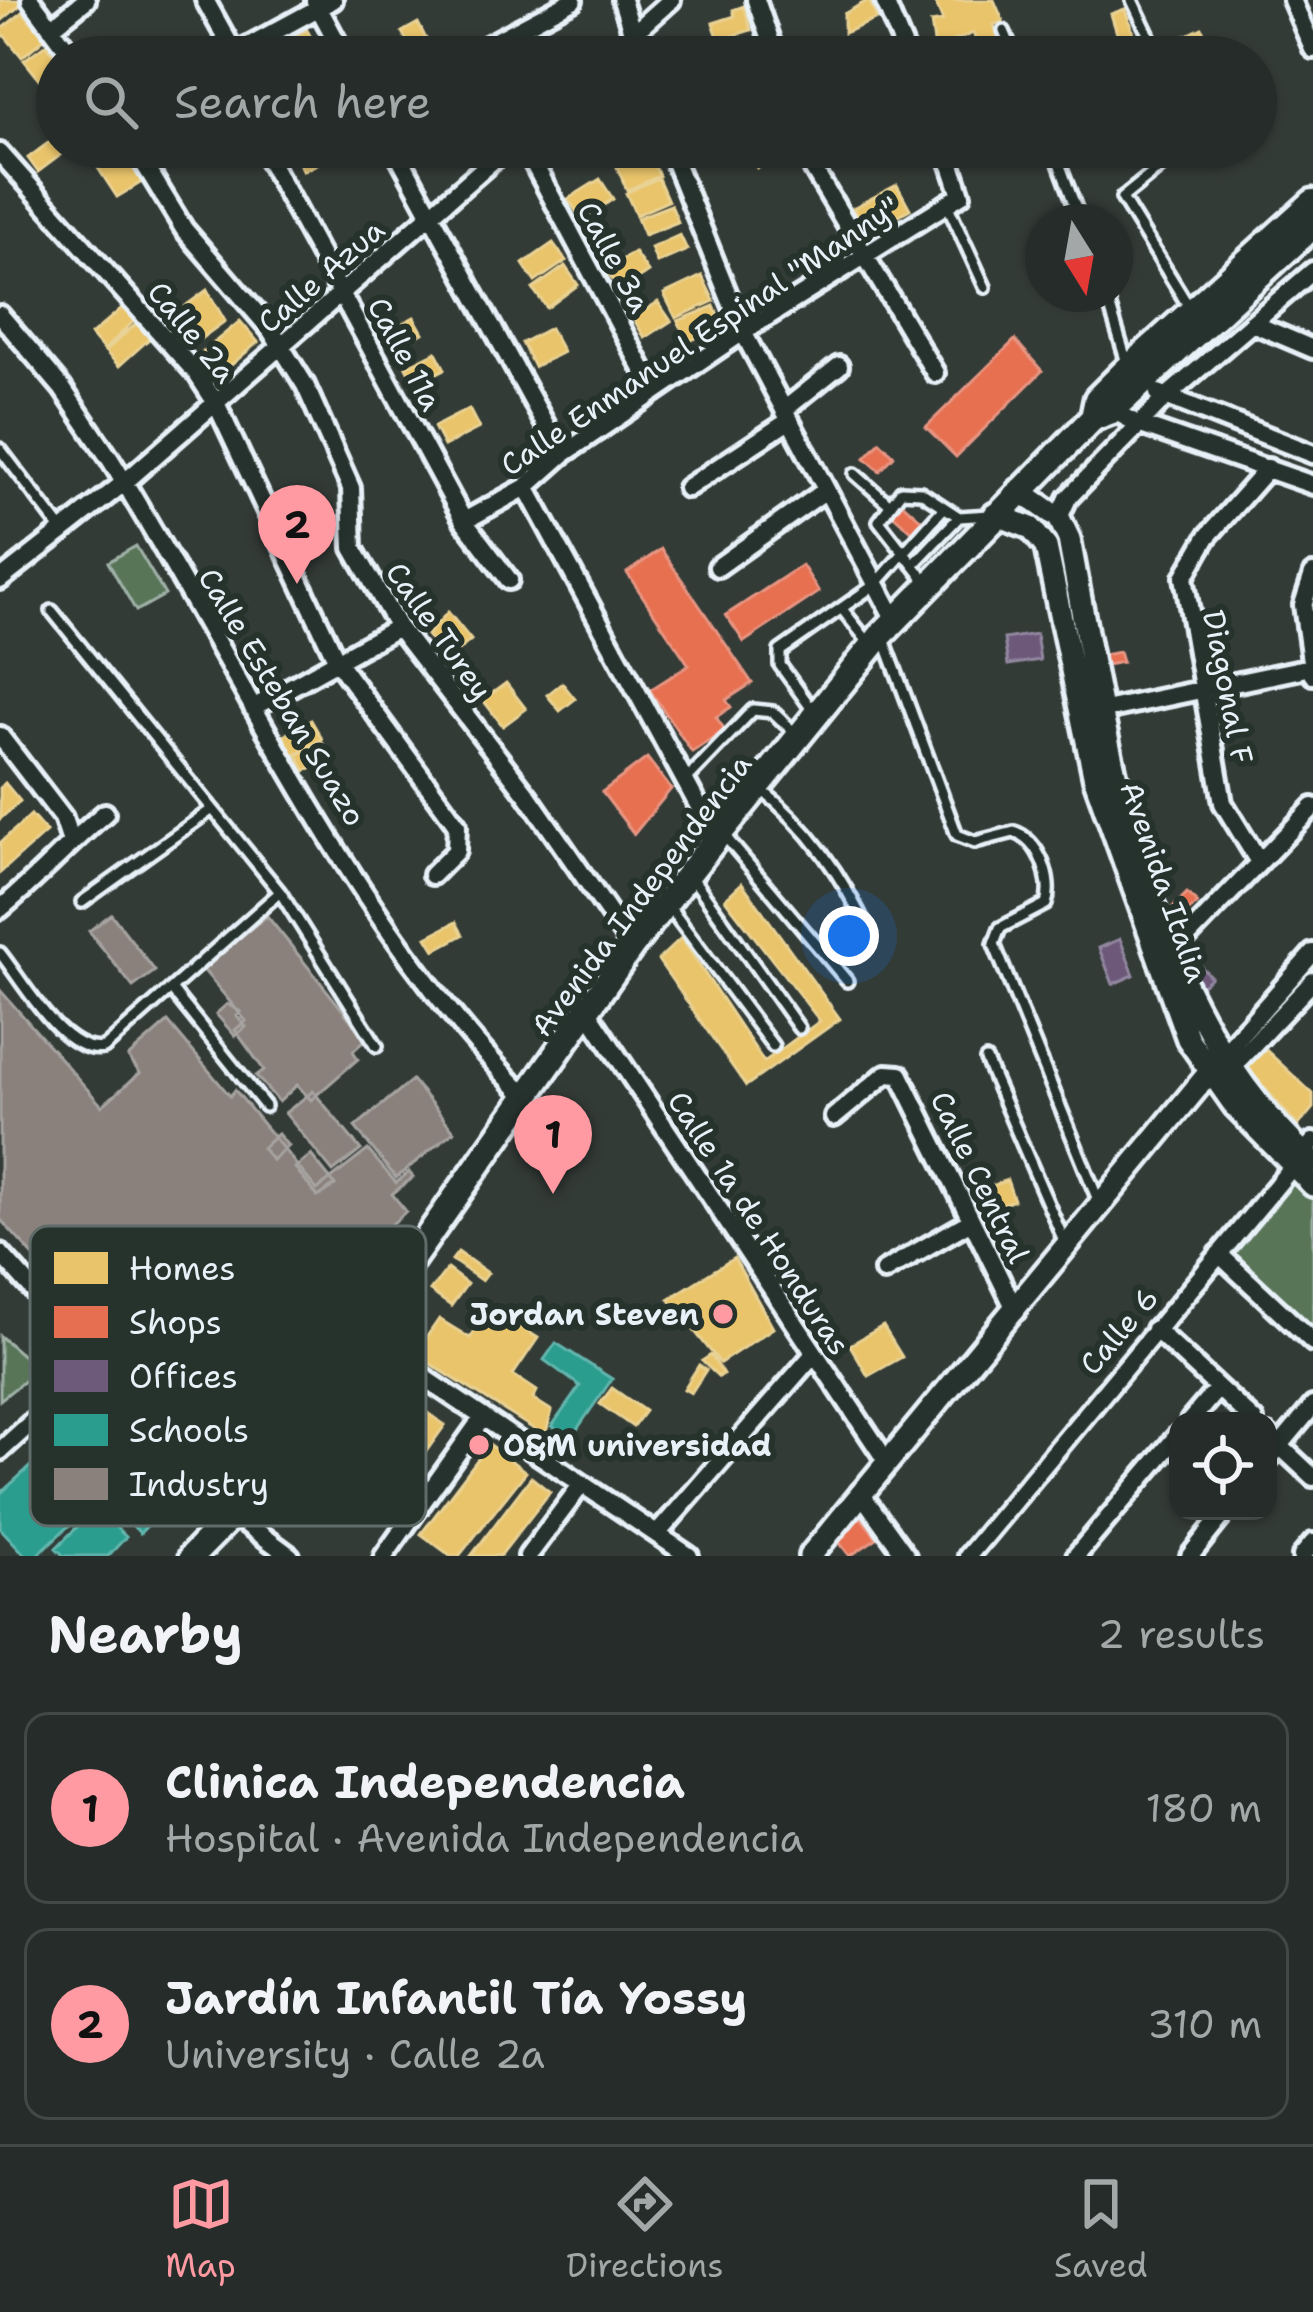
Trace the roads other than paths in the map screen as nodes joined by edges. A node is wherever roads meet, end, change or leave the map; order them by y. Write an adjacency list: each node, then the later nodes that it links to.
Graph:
1 (31, 0): 12 (street)
2 (86, 0): 12 (street)
3 (205, 0): 16 (street)
4 (573, 0): 19 (street)
5 (622, 0): 14 (street)
6 (671, 0): 14 (street)
7 (756, 0): 20 (street)
8 (884, 0): 21 (street)
9 (1132, 0): 23 (lane)
10 (1292, 0): 24 (street)
11 (322, 3): 17 (street); 18 (street)
12 (51, 28): 15 (street)
13 (1004, 31): 22 (lane)
14 (632, 34)
15 (57, 36)
16 (222, 36)
17 (264, 36)
18 (336, 36)
19 (505, 36)
20 (769, 36)
21 (899, 36)
22 (1006, 36)
23 (1149, 36)
24 (1313, 49)
25 (0, 153): 57 (street, Calle 2a)
26 (147, 168): 50 (street, Calle Turey)
27 (274, 168): 44 (street, Calle 11a)
28 (406, 168): 39 (street)
29 (485, 168): 39 (street, Calle Azua)
30 (536, 168): 55 (street, Calle 3a)
31 (677, 168): 49 (street)
32 (818, 168): 41 (street)
33 (949, 168): 36 (street)
34 (1061, 168): 38 (lane)
35 (1159, 168): 47 (lane)
36 (955, 198): 41 (street, Calle Enmanuel Espinal "Manny"); 43 (lane)
37 (1313, 202): 47 (main road, Avenida Independencia)
38 (1075, 204)
39 (432, 216): 44 (street, Calle Azua); 63 (street)
40 (1313, 226): 47 (main road, Avenida Independencia)
41 (866, 256): 49 (street, Calle Enmanuel Espinal "Manny"); 53 (street)
42 (1313, 271): 48 (street)
43 (985, 287)
44 (344, 295): 50 (street, Calle Azua); 77 (street, Calle 11a)
45 (1112, 312): 54 (lane)
46 (0, 315): 66 (street, Calle Esteban Suazo)
47 (1197, 316): 54 (main road, Avenida Independencia)
48 (1252, 323): 51 (street); 56 (street)
49 (743, 332): 55 (street, Calle Enmanuel Espinal "Manny"); 59 (street)
50 (280, 347): 57 (street, Calle Azua); 88 (street, Calle Turey)
51 (1313, 349)
52 (839, 366): 59 (street)
53 (935, 374)
54 (1131, 374): 56 (street); 58 (main road, Avenida Independencia)
55 (656, 392): 63 (street, Calle Enmanuel Espinal "Manny")
56 (1166, 397): 60 (street); 62 (street)
57 (216, 403): 66 (street, Calle Azua); 90 (street, Calle 2a)
58 (1101, 409): 60 (street); 71 (main road, Avenida Independencia)
59 (787, 415): 69 (street); 70 (street)
60 (1138, 424): 64 (street); 76 (street)
61 (0, 448): 78 (lane)
62 (1313, 454)
63 (562, 455): 68 (street, Calle Enmanuel Espinal "Manny")
64 (1268, 468): 67 (street); 92 (street, Diagonal F)
65 (855, 474): 72 (lane)
66 (125, 482): 78 (street, Calle Azua); 93 (street, Calle Esteban Suazo)
67 (1313, 485)
68 (526, 487): 77 (street, Calle Enmanuel Espinal "Manny"); 98 (street)
69 (687, 488)
70 (826, 490): 80 (street); 85 (street)
71 (1018, 490): 74 (main road, Avenida Independencia); 76 (street)
72 (889, 504): 73 (lane); 79 (lane)
73 (942, 510): 75 (lane); 79 (lane)
74 (995, 514): 75 (lane); 81 (main road, Avenida Independencia); 94 (street, Avenida Italia)
75 (959, 517): 81 (lane)
76 (1059, 518): 94 (street, Avenida Italia)
77 (464, 521): 84 (street, Calle 11a)
78 (64, 532): 83 (street, Calle Azua)
79 (904, 553): 81 (lane); 85 (lane)
80 (718, 567)
81 (921, 574): 89 (main road, Avenida Independencia)
82 (1313, 574): 91 (street)
83 (0, 580)
84 (509, 580)
85 (876, 584): 86 (lane); 89 (street)
86 (842, 609): 89 (lane); 95 (lane)
87 (52, 610): 101 (lane)
88 (398, 627): 90 (street); 113 (street, Calle Turey)
89 (883, 634): 95 (main road, Avenida Independencia); 131 (lane)
90 (337, 661): 93 (street); 107 (street, Calle 2a)
91 (1312, 671): 92 (street)
92 (1203, 689): 94 (street); 105 (street, Diagonal F)
93 (254, 708): 126 (street, Calle Esteban Suazo)
94 (1092, 713): 116 (street, Avenida Italia)
95 (817, 716): 96 (main road, Avenida Independencia)
96 (798, 736): 98 (lane); 99 (main road, Avenida Independencia)
97 (3, 748): 104 (street)
98 (685, 781): 103 (street)
99 (758, 787): 103 (main road, Avenida Independencia); 112 (lane)
100 (1313, 807): 105 (street)
101 (211, 810): 108 (lane); 109 (lane)
102 (105, 813): 104 (street)
103 (721, 832): 106 (main road, Avenida Independencia); 117 (lane)
104 (71, 842): 111 (street)
105 (1259, 862): 116 (street)
106 (689, 873): 110 (main road, Avenida Independencia); 121 (lane)
107 (432, 875)
108 (280, 892): 119 (lane); 122 (lane)
109 (82, 902)
110 (667, 904): 113 (main road, Avenida Independencia); 123 (lane)
111 (0, 909)
112 (870, 935)
113 (632, 946): 120 (main road, Avenida Independencia)
114 (0, 952): 119 (lane)
115 (1313, 953): 125 (street)
116 (1166, 958): 125 (street, Avenida Italia)
117 (847, 981)
118 (1313, 981): 125 (street)
119 (171, 989): 127 (lane)
120 (588, 1012): 126 (main road, Avenida Independencia); 142 (street, Calle 1a de Honduras)
121 (799, 1028)
122 (377, 1046)
123 (773, 1046)
124 (986, 1060): 134 (lane)
125 (1222, 1065): 129 (street, Avenida Italia); 131 (street)
126 (528, 1099): 133 (main road, Avenida Independencia)
127 (265, 1106)
128 (834, 1117): 132 (street, Calle Central)
129 (1305, 1156): 130 (street, Avenida Italia); 136 (street, Calle 6)
130 (1313, 1185)
131 (1102, 1208): 134 (street)
132 (971, 1221): 137 (street); 139 (street, Calle Central)
133 (426, 1243)
134 (1067, 1248): 139 (street)
135 (0, 1253): 138 (street)
136 (1219, 1254): 140 (street, Calle 6); 141 (street)
137 (884, 1270)
138 (30, 1286)
139 (1016, 1311): 154 (street)
140 (1155, 1329): 144 (street); 172 (street, Calle 6)
141 (1313, 1342)
142 (812, 1356): 154 (street, Calle 1a de Honduras); 163 (street)
143 (426, 1379): 148 (street)
144 (1218, 1388): 146 (street); 147 (street)
145 (1313, 1406): 150 (street)
146 (1198, 1412)
147 (1243, 1412)
148 (483, 1417): 156 (street); 158 (street)
149 (30, 1424): 152 (street)
150 (1277, 1442)
151 (1169, 1446): 173 (street)
152 (0, 1451)
153 (1277, 1451): 155 (street)
154 (887, 1462): 157 (street)
155 (1313, 1477)
156 (582, 1484): 163 (street); 168 (street)
157 (860, 1492): 170 (street); 171 (street)
158 (426, 1497)
159 (1219, 1520): 174 (street)
160 (223, 1526): 165 (main road, Avenida Independencia)
161 (249, 1526): 166 (street)
162 (405, 1526): 167 (street)
163 (657, 1534): 169 (street)
164 (1313, 1543): 175 (street)
165 (204, 1550)
166 (290, 1556)
167 (384, 1556)
168 (528, 1556)
169 (689, 1556)
170 (810, 1556)
171 (906, 1556)
172 (968, 1556)
173 (1076, 1556)
174 (1190, 1556)
175 (1301, 1556)

